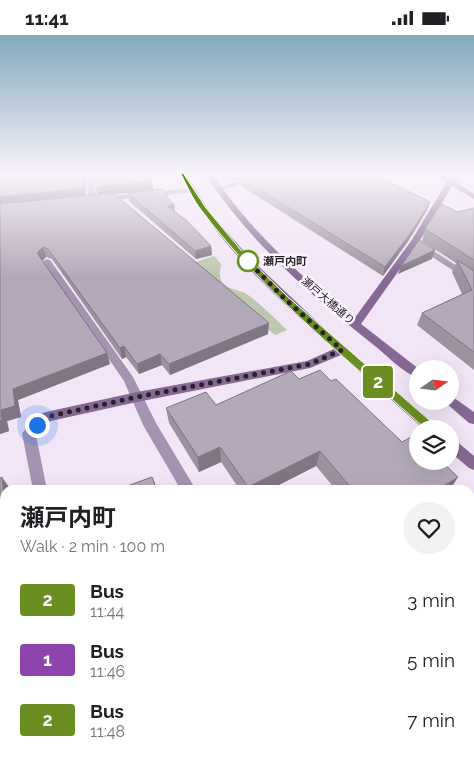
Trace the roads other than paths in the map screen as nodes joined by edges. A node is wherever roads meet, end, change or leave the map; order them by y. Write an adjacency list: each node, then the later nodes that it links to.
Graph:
1 (202, 208): 8 (street, 瀬戸大橋通り)
2 (231, 208): 7 (street, 瀬戸大橋通り)
3 (435, 208): 4 (street)
4 (415, 242): 6 (street); 7 (street)
5 (47, 262): 10 (street)
6 (474, 281)
7 (355, 325): 9 (street, 瀬戸大橋通り)
8 (342, 350): 10 (street); 13 (street, 瀬戸大橋通り)
9 (409, 367)
10 (137, 397): 16 (street); 17 (street)
11 (459, 407): 12 (street)
12 (474, 419)
13 (422, 420)
14 (459, 452): 15 (street)
15 (474, 465)
16 (39, 485)
17 (186, 485)

